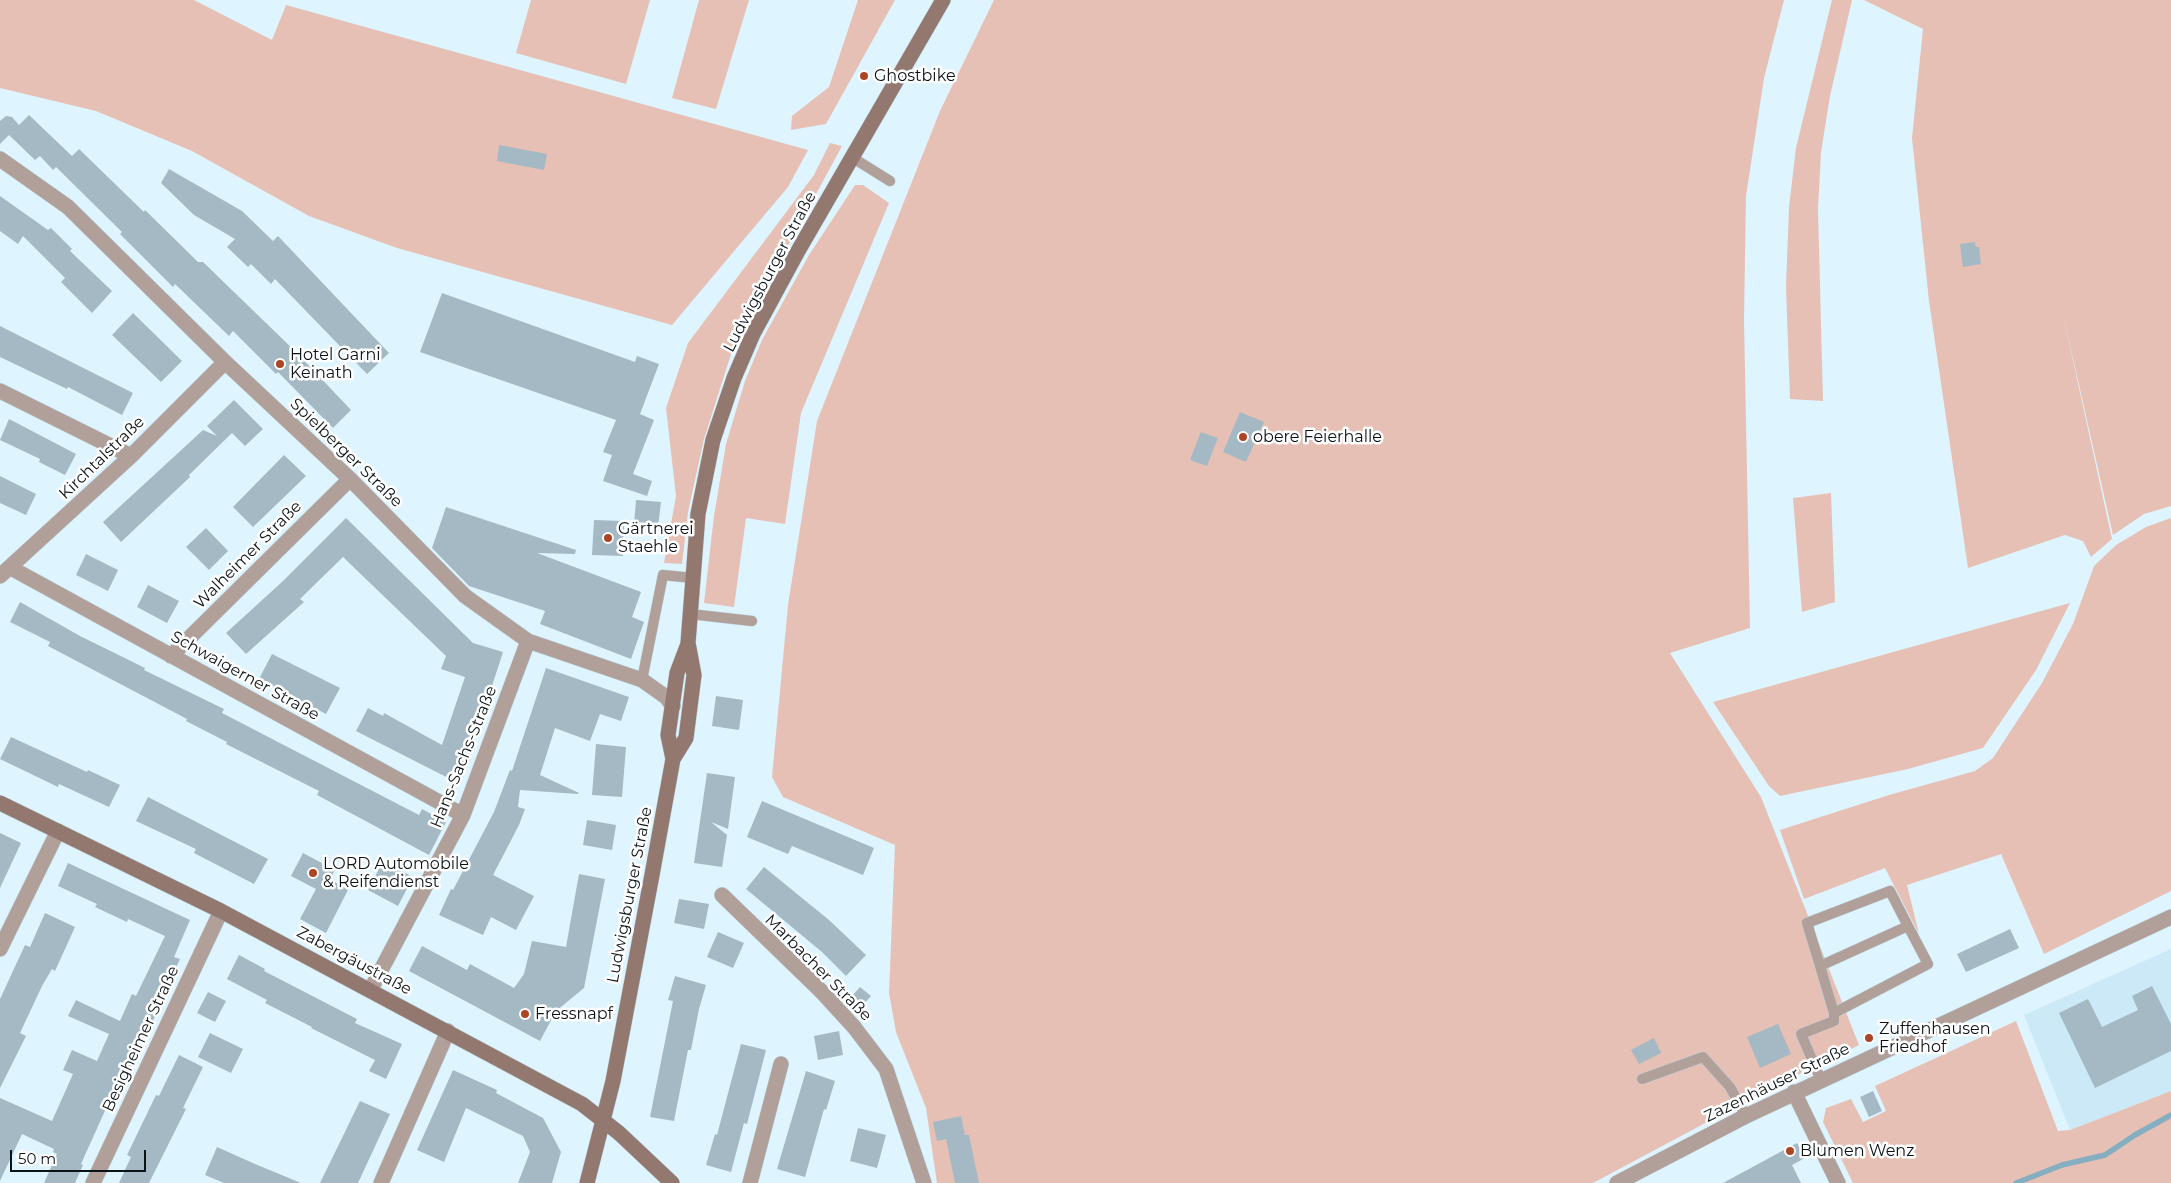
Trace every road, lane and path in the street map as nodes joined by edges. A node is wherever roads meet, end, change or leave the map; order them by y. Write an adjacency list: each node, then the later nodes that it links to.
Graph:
1 (943, 0): 2 (main road, Ludwigsburger Straße)
2 (853, 158): 4 (lane); 10 (main road, Ludwigsburger Straße)
3 (0, 159): 5 (street, Spielberger Straße)
4 (890, 181)
5 (225, 362): 7 (street, Kirchtalstraße); 8 (street, Spielberger Straße)
6 (0, 391): 7 (street)
7 (130, 456): 9 (street, Kirchtalstraße)
8 (350, 479): 13 (street, Spielberger Straße); 15 (street, Walheimer Straße)
9 (5, 572): 15 (street, Schwaigerner Straße)
10 (693, 578): 11 (main road, Ludwigsburger Straße); 16 (lane)
11 (690, 614): 12 (lane); 14 (main road, Ludwigsburger Straße)
12 (752, 621)
13 (528, 641): 16 (street, Spielberger Straße); 20 (street, Hans-Sachs-Straße)
14 (688, 643): 17 (main road, Ludwigsburger Straße); 18 (main road, Ludwigsburger Straße)
15 (171, 656): 20 (street, Schwaigerner Straße)
16 (642, 680): 17 (street, Spielberger Straße)
17 (673, 706): 18 (main road, Ludwigsburger Straße)
18 (673, 759): 36 (main road, Ludwigsburger Straße)
19 (0, 802): 21 (main road, Zabergäustraße)
20 (463, 815): 28 (street, Hans-Sachs-Straße)
21 (58, 831): 23 (main road, Zabergäustraße); 26 (street)
22 (722, 895): 42 (street, Marbacher Straße)
23 (221, 911): 28 (main road, Zabergäustraße); 37 (street, Besigheimer Straße)
24 (2171, 918): 33 (street, Zazenhäuser Straße)
25 (1908, 926): 27 (lane); 27 (lane); 29 (lane)
26 (0, 949)
27 (1820, 966): 29 (lane)
28 (371, 989): 30 (main road, Zabergäustraße)
29 (1834, 1013): 33 (lane)
30 (448, 1031): 36 (main road, Zabergäustraße); 38 (street)
31 (781, 1064): 41 (street)
32 (1642, 1079): 35 (lane)
33 (1821, 1080): 34 (street, Zazenhäuser Straße)
34 (1794, 1092): 35 (street, Zazenhäuser Straße); 44 (street)
35 (1746, 1116): 43 (street, Zazenhäuser Straße)
36 (604, 1121): 39 (main road, Ludwigsburger Straße); 40 (main road, Zabergäustraße)
37 (93, 1183)
38 (382, 1183)
39 (587, 1183)
40 (672, 1183)
41 (750, 1183)
42 (924, 1183)
43 (1617, 1183)
44 (1838, 1183)

